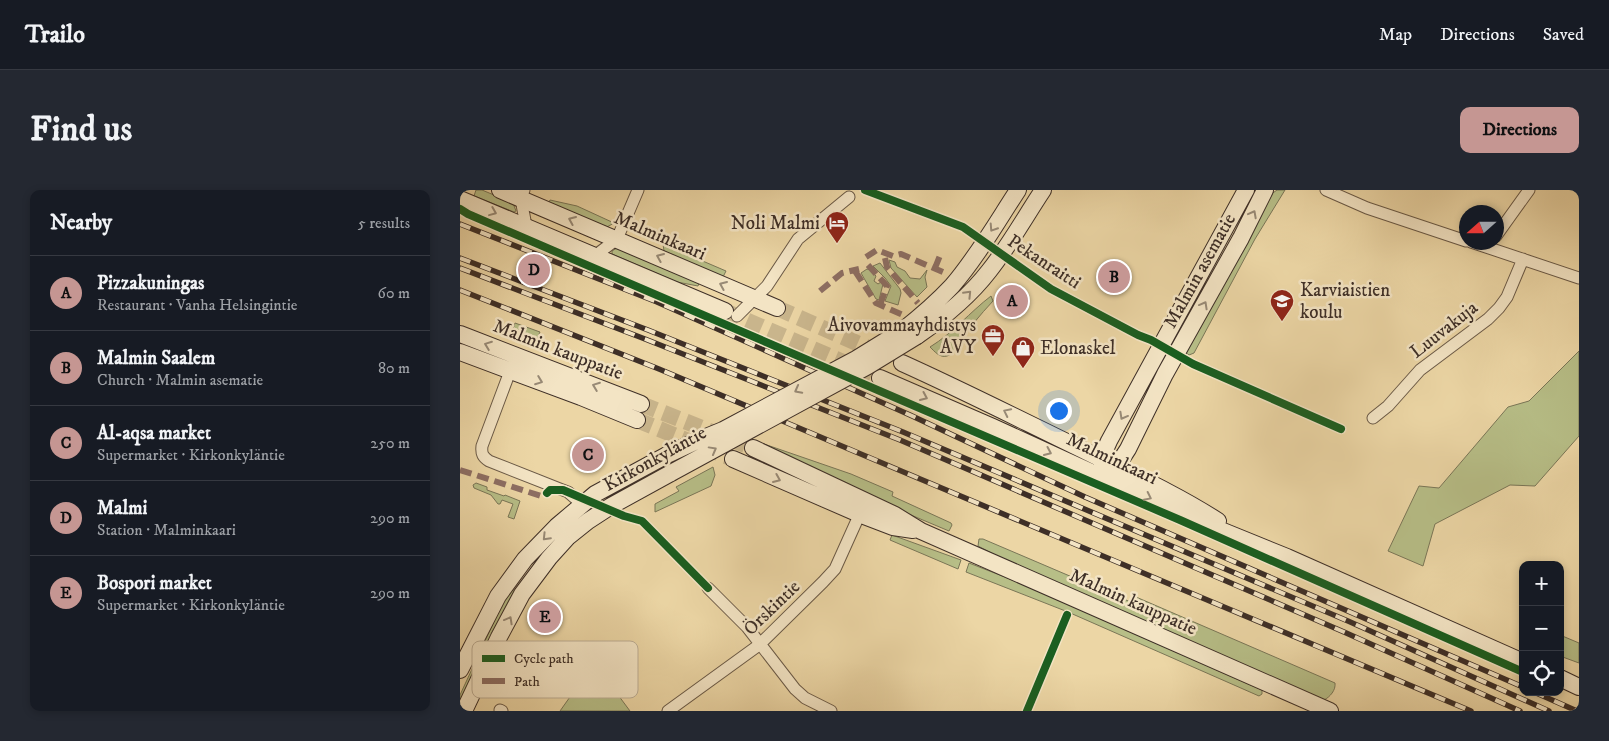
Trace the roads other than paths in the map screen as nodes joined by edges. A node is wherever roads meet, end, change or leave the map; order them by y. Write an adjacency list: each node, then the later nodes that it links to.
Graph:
1 (500, 190): 9 (main road, Malminkaari)
2 (638, 190): 14 (street)
3 (1018, 190): 23 (main road, one-way to 23)
4 (1043, 190): 23 (main road, one-way to 4)
5 (1246, 190): 34 (main road, Malmin asematie, one-way to 34)
6 (1265, 190): 35 (main road, Malmin asematie, one-way to 6)
7 (1326, 190): 15 (street)
8 (1529, 190): 12 (street)
9 (523, 194): 13 (street); 14 (main road, Malminkaari, one-way to 9)
10 (849, 197): 20 (street)
11 (460, 199): 13 (main road, one-way to 13)
12 (1504, 225)
13 (526, 226): 17 (main road)
14 (617, 239): 17 (street); 20 (main road, Malminkaari, one-way to 14)
15 (1459, 239)
16 (1502, 250): 18 (street)
17 (596, 255): 22 (main road)
18 (1523, 259): 19 (street); 30 (street, Luuvakuja)
19 (1579, 278)
20 (754, 299): 21 (main road, Malminkaari); 22 (street)
21 (777, 308)
22 (731, 314)
23 (910, 333): 37 (main road, Kirkonkyläntie, one-way to 37, bridge); 42 (main road, Kirkonkyläntie, one-way to 23, bridge)
24 (460, 334): 26 (main road, Malmin kauppatie, one-way to 24)
25 (460, 352): 26 (main road, Malmin kauppatie)
26 (513, 363): 29 (main road, Malmin kauppatie, one-way to 26); 31 (main road, Malmin kauppatie, one-way to 31); 37 (street)
27 (902, 363): 34 (main road, Malminkaari, one-way to 27)
28 (880, 378): 36 (main road, Malminkaari, one-way to 36)
29 (641, 404)
30 (1373, 418)
31 (637, 420)
32 (753, 448): 38 (main road, Malmin kauppatie)
33 (733, 459): 38 (main road, Malmin kauppatie, one-way to 38)
34 (1101, 459): 35 (main road, Malminkaari); 36 (main road)
35 (1117, 466): 36 (main road, Malmin asematie); 39 (main road, Malminkaari)
36 (1103, 477): 39 (main road, Malminkaari, one-way to 39)
37 (582, 504): 41 (main road, Kirkonkyläntie, one-way to 41)
38 (862, 507): 43 (street, Örskintie); 53 (main road, Malmin kauppatie)
39 (1245, 539): 45 (main road, Malminkaari)
40 (708, 588): 43 (street)
41 (475, 641)
42 (499, 641)
43 (759, 645): 51 (street, Örskintie); 52 (street)
44 (472, 647): 46 (main road, Kirkonkyläntie, one-way to 46)
45 (1519, 660)
46 (460, 670)
47 (1568, 680): 48 (main road)
48 (1579, 687)
49 (472, 695): 50 (main road, Kirkonkyläntie, one-way to 49, bridge)
50 (464, 711)
51 (668, 711)
52 (831, 711)
53 (1330, 711)

